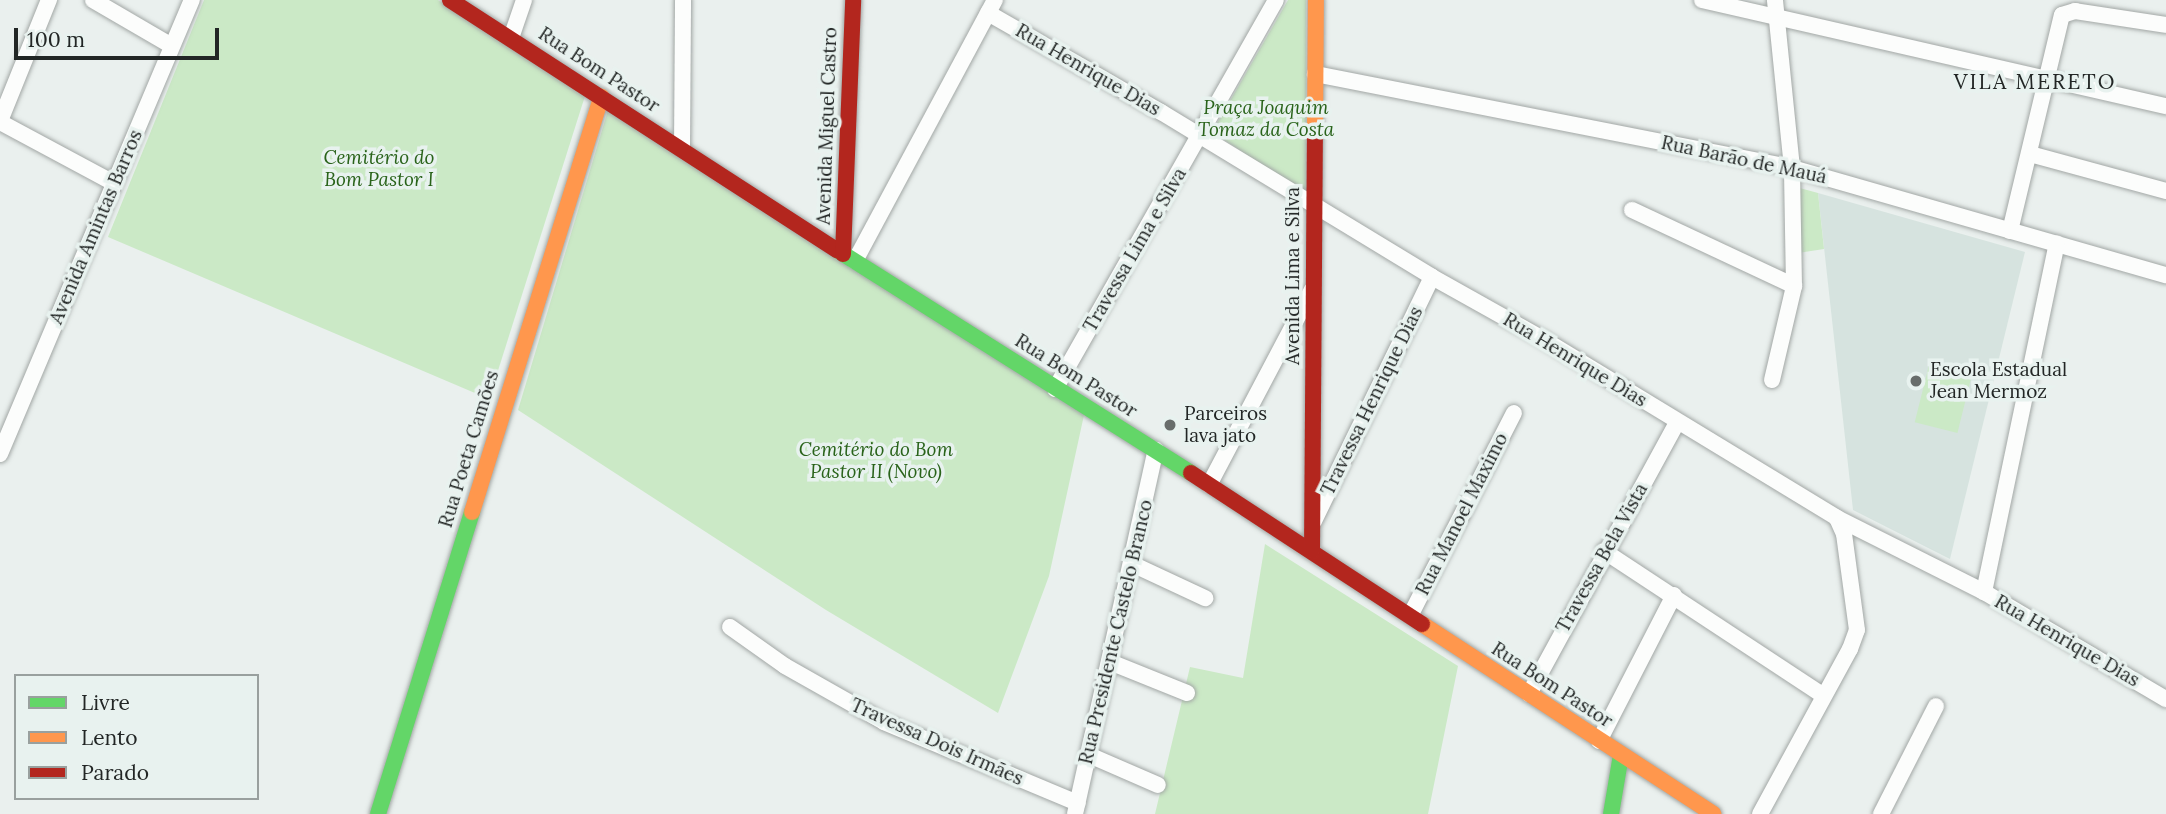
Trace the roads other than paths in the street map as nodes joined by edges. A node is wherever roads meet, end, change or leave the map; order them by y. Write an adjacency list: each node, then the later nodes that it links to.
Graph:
1 (49, 0): 21 (street)
2 (93, 0): 16 (street)
3 (192, 0): 16 (street, Avenida Amintas Barros)
4 (450, 0): 15 (main road, Rua Bom Pastor)
5 (524, 0): 15 (street)
6 (683, 0): 23 (street)
7 (838, 0): 28 (main road, Avenida Miguel Castro)
8 (853, 0): 28 (main road, Avenida Miguel Castro)
9 (1276, 0): 22 (street, Travessa Lima e Silva)
10 (1316, 0): 17 (main road, Avenida Lima e Silva)
11 (1702, 0): 13 (street)
12 (991, 6): 22 (street, Rua Henrique Dias); 33 (street)
13 (1775, 8): 18 (street); 25 (street)
14 (2166, 24): 18 (street)
15 (511, 38): 19 (main road, Rua Bom Pastor)
16 (172, 46): 26 (street, Avenida Amintas Barros)
17 (1315, 74): 25 (street, Rua Barão de Mauá); 29 (main road, Avenida Lima e Silva)
18 (2047, 77): 20 (street); 24 (street)
19 (601, 97): 23 (main road, Rua Bom Pastor); 66 (main road, Rua Poeta Camões)
20 (2166, 106)
21 (0, 122): 26 (street)
22 (1201, 136): 29 (street, Rua Henrique Dias); 39 (street, Travessa Lima e Silva)
23 (682, 149): 33 (main road, Rua Bom Pastor)
24 (2030, 154): 27 (street); 31 (street)
25 (1793, 168): 31 (street, Rua Barão de Mauá); 37 (street)
26 (114, 183): 43 (street, Avenida Amintas Barros)
27 (2166, 191)
28 (839, 193): 33 (main road, Avenida Miguel Castro)
29 (1314, 205): 35 (street, Rua Henrique Dias); 36 (main road, Avenida Lima e Silva)
30 (1632, 210): 37 (street)
31 (2010, 231): 32 (street, Rua Barão de Mauá)
32 (2057, 244): 34 (street, Rua Barão de Mauá); 50 (street)
33 (843, 254): 39 (main road, Rua Bom Pastor)
34 (2166, 275)
35 (1432, 277): 41 (street, Rua Henrique Dias); 46 (street, Travessa Henrique Dias)
36 (1315, 285): 44 (street); 46 (main road, Avenida Lima e Silva)
37 (1794, 286): 38 (street)
38 (1772, 380)
39 (1055, 389): 42 (main road, Rua Bom Pastor)
40 (1514, 413): 53 (street, Rua Manoel Maximo)
41 (1677, 422): 45 (street, Rua Henrique Dias); 48 (street, Travessa Bela Vista)
42 (1156, 450): 44 (main road, Rua Bom Pastor); 49 (street, Rua Presidente Castelo Branco)
43 (0, 454)
44 (1209, 485): 47 (main road, Rua Bom Pastor)
45 (1837, 518): 50 (street, Rua Henrique Dias); 58 (street)
46 (1313, 524): 47 (main road, Avenida Lima e Silva)
47 (1312, 551): 53 (main road, Rua Bom Pastor)
48 (1604, 551): 51 (street); 57 (street, Travessa Bela Vista)
49 (1132, 564): 52 (street); 55 (street, Rua Presidente Castelo Branco)
50 (1984, 592): 59 (street, Rua Henrique Dias)
51 (1674, 595): 58 (street); 61 (street)
52 (1205, 598)
53 (1410, 616): 57 (main road, Rua Bom Pastor)
54 (730, 627): 65 (street, Travessa Dois Irmães)
55 (1110, 662): 56 (street); 63 (street, Rua Presidente Castelo Branco)
56 (1186, 693)
57 (1529, 694): 61 (main road, Rua Bom Pastor)
58 (1824, 696): 69 (street)
59 (2166, 699)
60 (1936, 706): 70 (street)
61 (1599, 741): 62 (main road, Rua Bom Pastor)
62 (1621, 754): 67 (main road); 68 (main road, Rua Bom Pastor)
63 (1089, 755): 64 (street); 65 (street, Rua Presidente Castelo Branco)
64 (1158, 785)
65 (1077, 808)
66 (382, 813)
67 (1611, 814)
68 (1713, 814)
69 (1760, 814)
70 (1881, 814)

